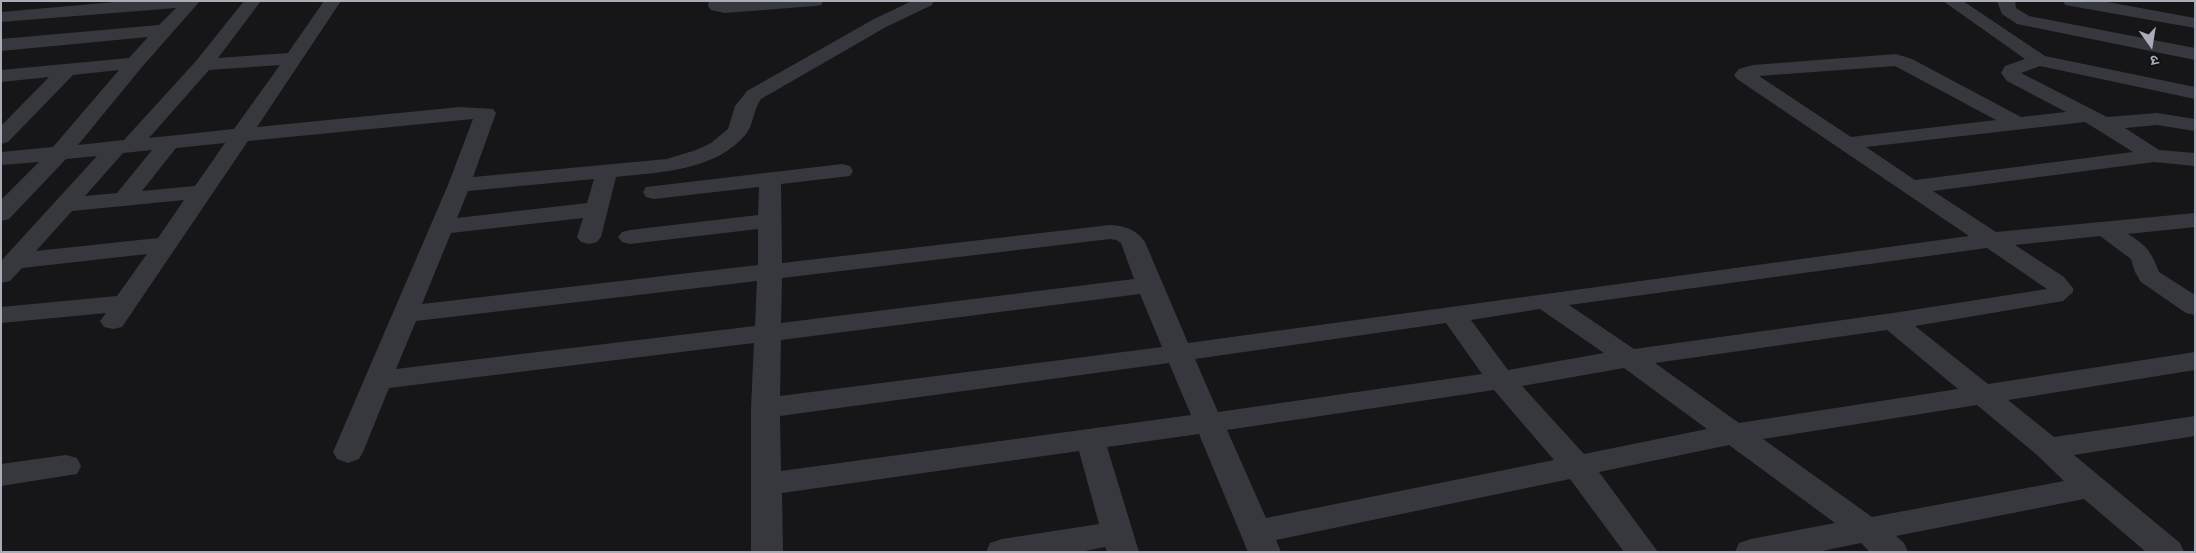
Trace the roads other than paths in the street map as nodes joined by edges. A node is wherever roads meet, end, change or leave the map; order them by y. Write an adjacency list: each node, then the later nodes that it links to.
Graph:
1 (192, 1): 10 (street); 13 (street)
2 (253, 1): 20 (street)
3 (333, 1): 17 (street)
4 (718, 1): 5 (street)
5 (815, 1)
6 (926, 1): 36 (street)
7 (1951, 1): 18 (street)
8 (2006, 1): 15 (street)
9 (2071, 1): 12 (street)
10 (59, 7): 11 (street); 14 (street)
11 (1, 17)
12 (2195, 23)
13 (166, 30): 14 (street); 19 (street)
14 (9, 44): 16 (street)
15 (2195, 54)
16 (1, 57)
17 (294, 58): 20 (street); 27 (street)
18 (2040, 60): 23 (street); 24 (street)
19 (135, 63): 21 (street); 32 (street)
20 (203, 65): 30 (street)
21 (68, 69): 22 (street); 28 (street)
22 (1, 76)
23 (2195, 93)
24 (2096, 120): 25 (street); 26 (street); 33 (street)
25 (2018, 124): 31 (street); 31 (street)
26 (2195, 125)
27 (240, 135): 29 (street); 39 (street); 41 (street)
28 (1, 138)
29 (170, 142): 30 (street); 43 (street)
30 (123, 147): 32 (street); 44 (street)
31 (1851, 147): 40 (street)
32 (60, 154): 34 (street); 46 (street)
33 (2154, 156): 35 (street); 40 (street)
34 (1, 159)
35 (2195, 160)
36 (607, 170): 39 (street); 45 (street)
37 (842, 171): 38 (street)
38 (770, 179): 42 (street); 48 (street)
39 (459, 185): 49 (street)
40 (1911, 187): 53 (street)
41 (201, 192): 43 (street); 54 (street)
42 (654, 192)
43 (124, 199): 44 (street)
44 (65, 204): 55 (street)
45 (597, 209): 49 (street); 51 (street)
46 (1, 214)
47 (2195, 220): 50 (street)
48 (770, 222): 52 (street); 56 (street)
49 (441, 227): 60 (street)
50 (2104, 229): 53 (street); 59 (street)
51 (589, 237)
52 (630, 237)
53 (1993, 240): 58 (street); 63 (street)
54 (164, 246): 55 (street); 62 (street)
55 (8, 268)
56 (770, 271): 57 (street); 60 (street); 64 (street)
57 (1149, 285): 64 (street); 65 (street)
58 (1545, 301): 61 (street); 66 (street)
59 (2195, 307)
60 (405, 314): 68 (street)
61 (1452, 314): 65 (street); 69 (street)
62 (1, 315)
63 (1893, 322): 66 (street); 70 (street)
64 (768, 332): 68 (street); 71 (street)
65 (1179, 354): 71 (street); 72 (street)
66 (1629, 358): 69 (street); 74 (street)
67 (2195, 361): 70 (street)
68 (379, 380): 77 (street)
69 (1501, 380): 72 (street); 78 (street)
70 (1982, 395): 74 (street); 76 (street)
71 (765, 408): 81 (street)
72 (1208, 423): 75 (street); 85 (street)
73 (2195, 426): 76 (street)
74 (1733, 434): 78 (street); 83 (street)
75 (1090, 439): 81 (street); 84 (street)
76 (2048, 448): 82 (street)
77 (348, 452)
78 (1576, 465): 85 (street); 88 (street)
79 (66, 466): 80 (street)
80 (1, 475)
81 (766, 484): 86 (street)
82 (2090, 487): 83 (street); 91 (street)
83 (1866, 528): 89 (street); 90 (street)
84 (1120, 542): 87 (street)
85 (1261, 542)
86 (767, 552)
87 (1002, 552)
88 (1642, 552)
89 (1751, 552)
90 (1892, 552)
91 (2168, 552)

